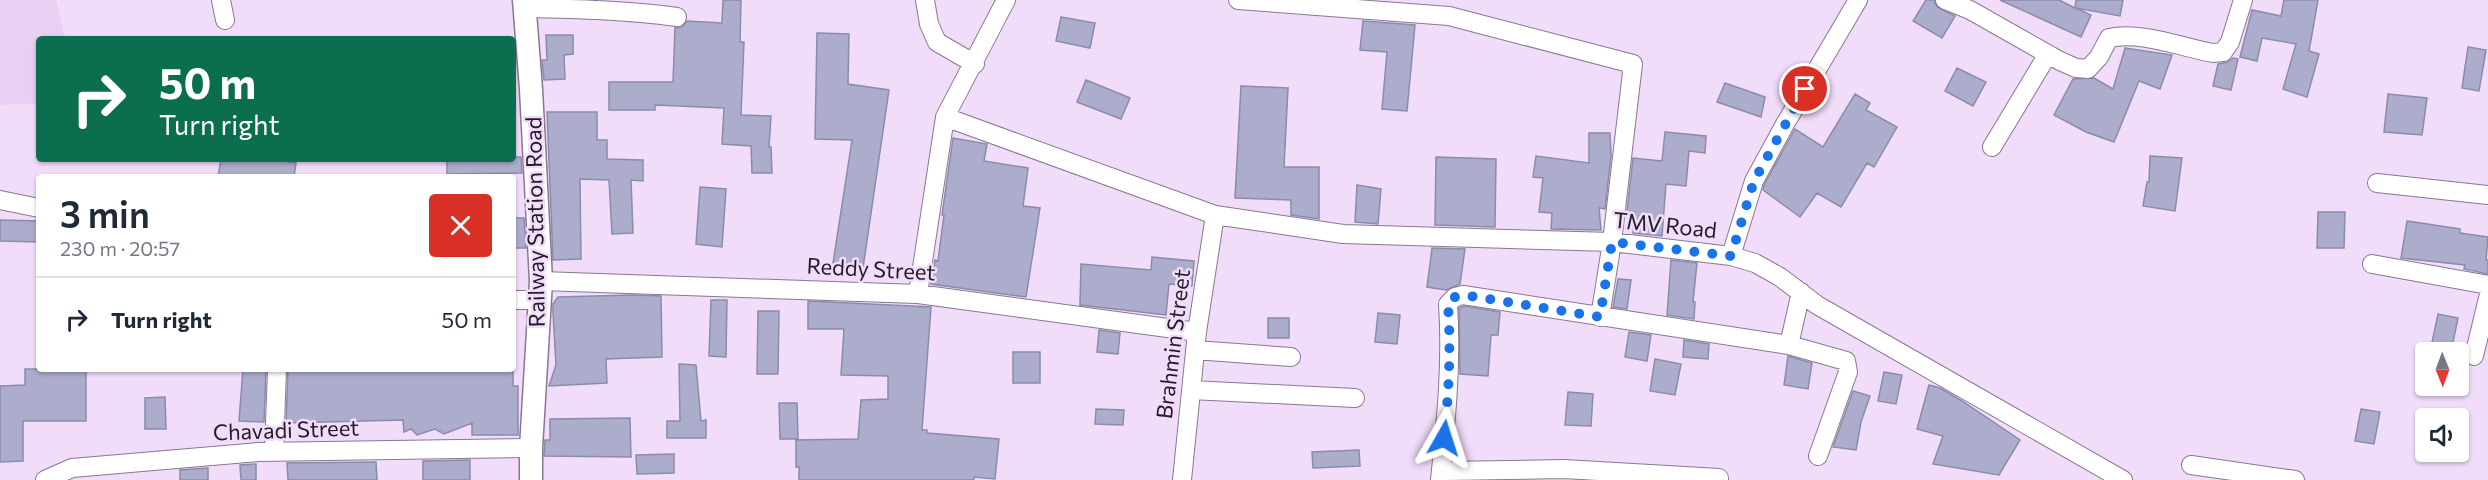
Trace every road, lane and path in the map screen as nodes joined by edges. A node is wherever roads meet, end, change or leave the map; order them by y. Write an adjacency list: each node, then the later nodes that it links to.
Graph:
1 (221, 0): 11 (street)
2 (925, 0): 13 (street)
3 (1006, 0): 13 (street)
4 (1238, 0): 9 (street)
5 (1858, 0): 22 (street)
6 (1945, 0): 12 (street)
7 (2243, 0): 12 (street)
8 (525, 4): 10 (street); 25 (street, Railway Station Road)
9 (1451, 8): 21 (street)
10 (677, 17)
11 (225, 20)
12 (2048, 54): 15 (street)
13 (975, 64): 14 (street)
14 (945, 117): 20 (street, TMV Road); 27 (street)
15 (1992, 147)
16 (2377, 183): 17 (street)
17 (2488, 195)
18 (0, 200): 19 (street)
19 (36, 207)
20 (1215, 215): 21 (street, TMV Road); 31 (street, Brahmin Street)
21 (1612, 242): 22 (street, TMV Road); 30 (street)
22 (1731, 256): 26 (street, TMV Road)
23 (2372, 264): 24 (street)
24 (2488, 285)
25 (541, 291): 27 (street, Reddy Street); 29 (street, Reddy Street); 38 (street, Railway Station Road)
26 (1801, 292): 32 (street); 47 (street, TMV Road)
27 (918, 294): 31 (street, Reddy Street)
28 (2488, 298): 33 (street)
29 (516, 299)
30 (1600, 317): 32 (street); 45 (street)
31 (1196, 341): 34 (street, Reddy Street); 36 (street, Brahmin Street)
32 (1789, 345): 40 (street)
33 (2474, 356)
34 (1291, 357)
35 (277, 372): 39 (street)
36 (1191, 390): 37 (street); 44 (street, Brahmin Street)
37 (1356, 398)
38 (531, 448): 39 (street, Chavadi Street); 43 (street, Railway Station Road)
39 (274, 452): 42 (street, Chavadi Street)
40 (1818, 456)
41 (2191, 465): 48 (street)
42 (45, 480)
43 (531, 480)
44 (1182, 480)
45 (1440, 480): 46 (street)
46 (1719, 480)
47 (2124, 480)
48 (2295, 480)

